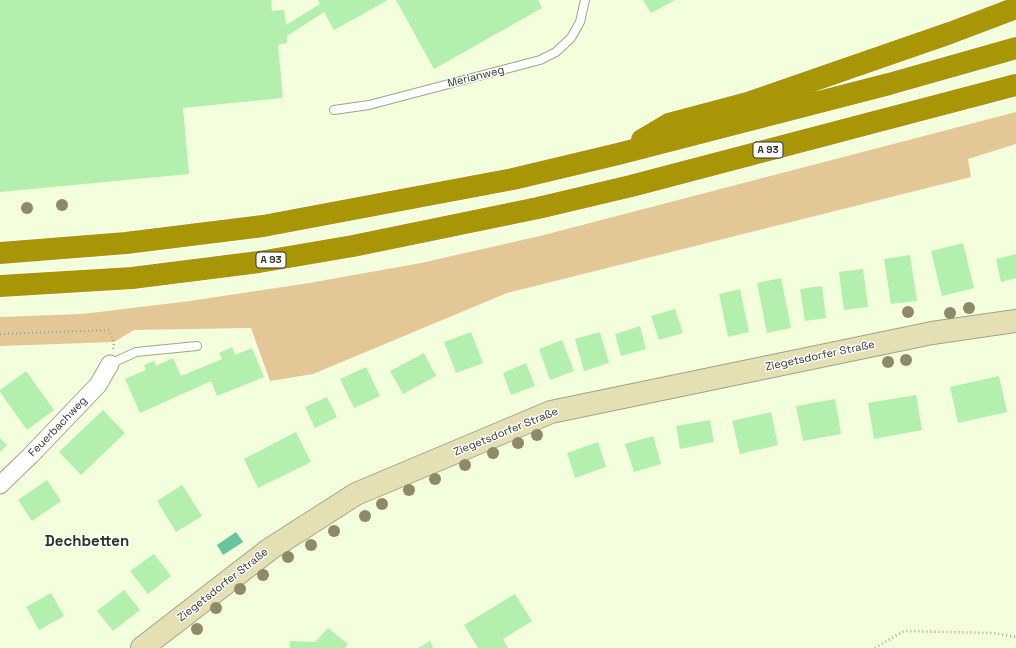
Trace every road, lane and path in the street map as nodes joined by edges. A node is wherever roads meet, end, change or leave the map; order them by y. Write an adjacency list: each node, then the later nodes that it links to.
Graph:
1 (585, 0): 5 (lane, Merianweg)
2 (1016, 8): 6 (highway)
3 (1016, 48): 6 (highway)
4 (1010, 89): 8 (highway, A 93)
5 (334, 110)
6 (618, 154): 7 (highway)
7 (0, 253)
8 (0, 286)
9 (1016, 321): 15 (street, Ziegetsdorfer Straße)
10 (0, 334): 12 (path)
11 (197, 346): 12 (lane)
12 (110, 364): 13 (street, Feuerbachweg)
13 (0, 485)
14 (1016, 637): 16 (path)
15 (142, 648)
16 (875, 648)

